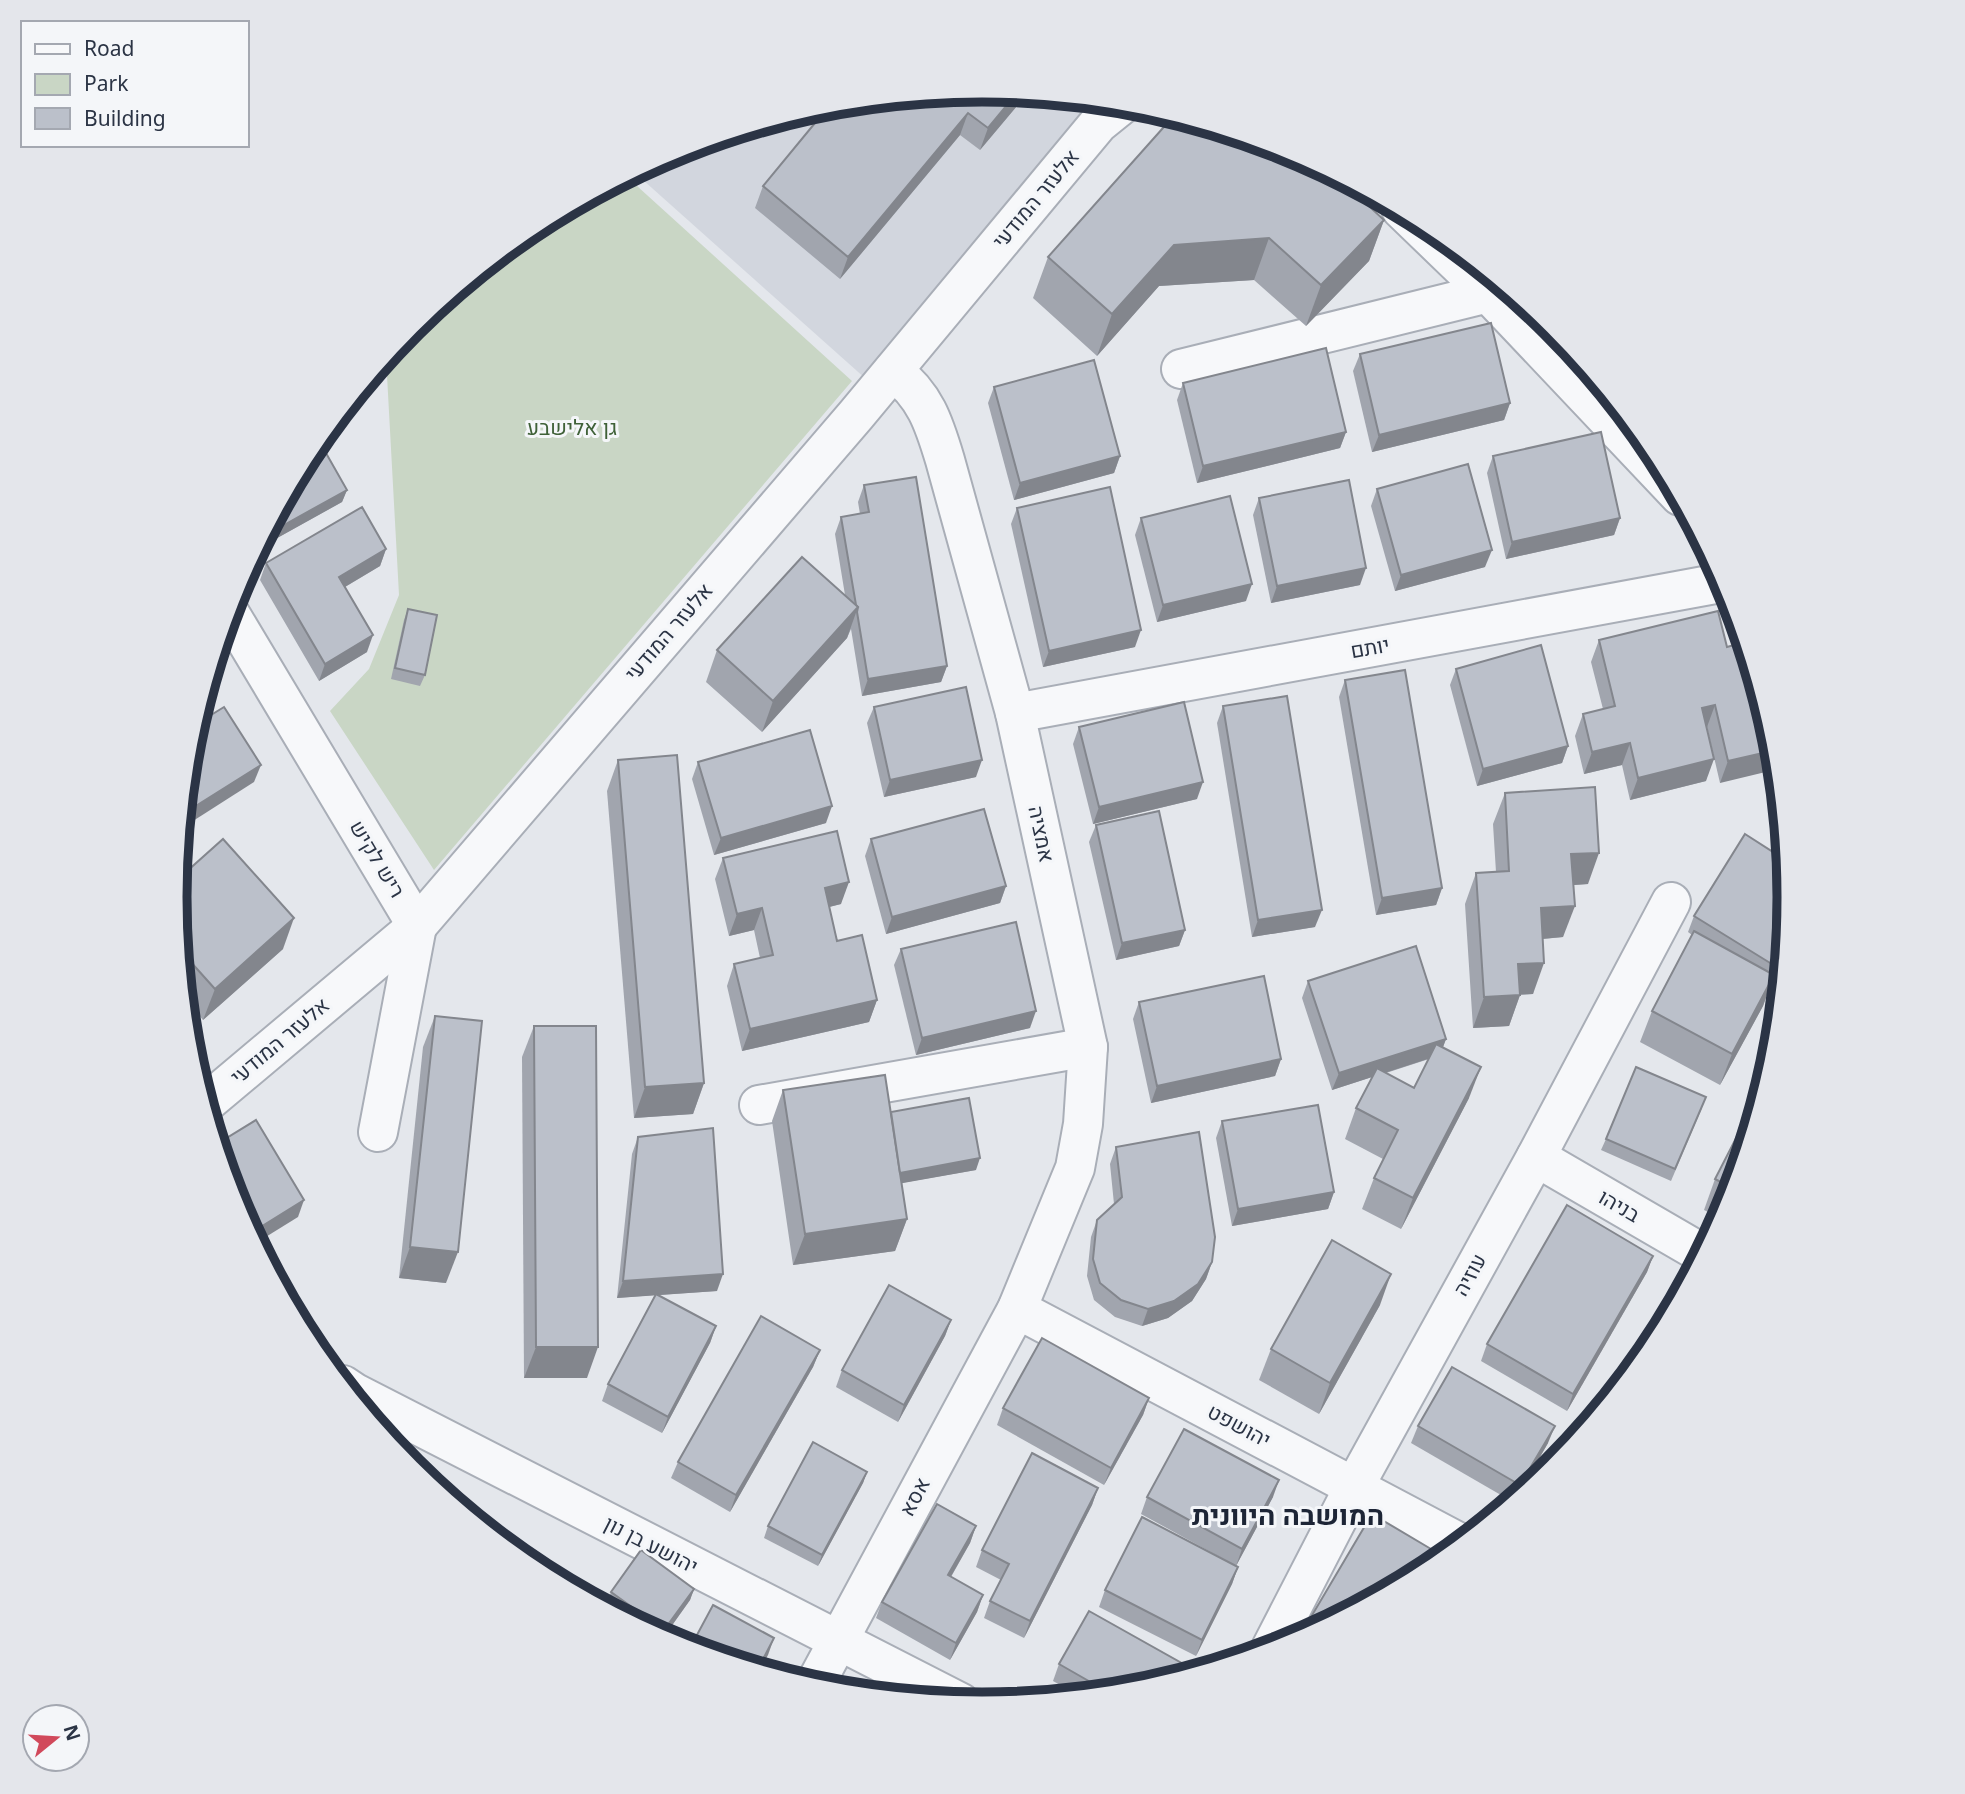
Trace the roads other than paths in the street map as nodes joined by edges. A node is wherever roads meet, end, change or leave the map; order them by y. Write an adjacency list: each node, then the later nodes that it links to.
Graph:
1 (1109, 112): 5 (street, אלעזר המודעי)
2 (1442, 248): 3 (street)
3 (1488, 293): 4 (street); 6 (street)
4 (1181, 369)
5 (893, 371): 9 (street, אמציה); 11 (street, אלעזר המודעי)
6 (1649, 463)
7 (1713, 584): 9 (street, יותם)
8 (236, 624): 11 (street, ריש לקיש)
9 (1015, 713): 12 (street, אמציה)
10 (1671, 902): 16 (street, עוזיה)
11 (417, 926): 13 (street, אלעזר המודעי); 15 (street)
12 (1088, 1047): 14 (street); 18 (street, אמציה)
13 (213, 1098)
14 (759, 1105)
15 (378, 1132)
16 (1536, 1157): 17 (street, בניהו); 20 (street, עוזיה)
17 (1696, 1250)
18 (1017, 1309): 20 (street, יהושפט); 23 (street, אסא)
19 (364, 1397): 23 (street, יהושע בן נון)
20 (1354, 1487): 21 (street, יהושפט); 22 (street, עוזיה)
21 (1452, 1539)
22 (1277, 1635)
23 (838, 1641): 24 (street, אסא); 25 (street, יהושע בן נון)
24 (820, 1675)
25 (937, 1691)

